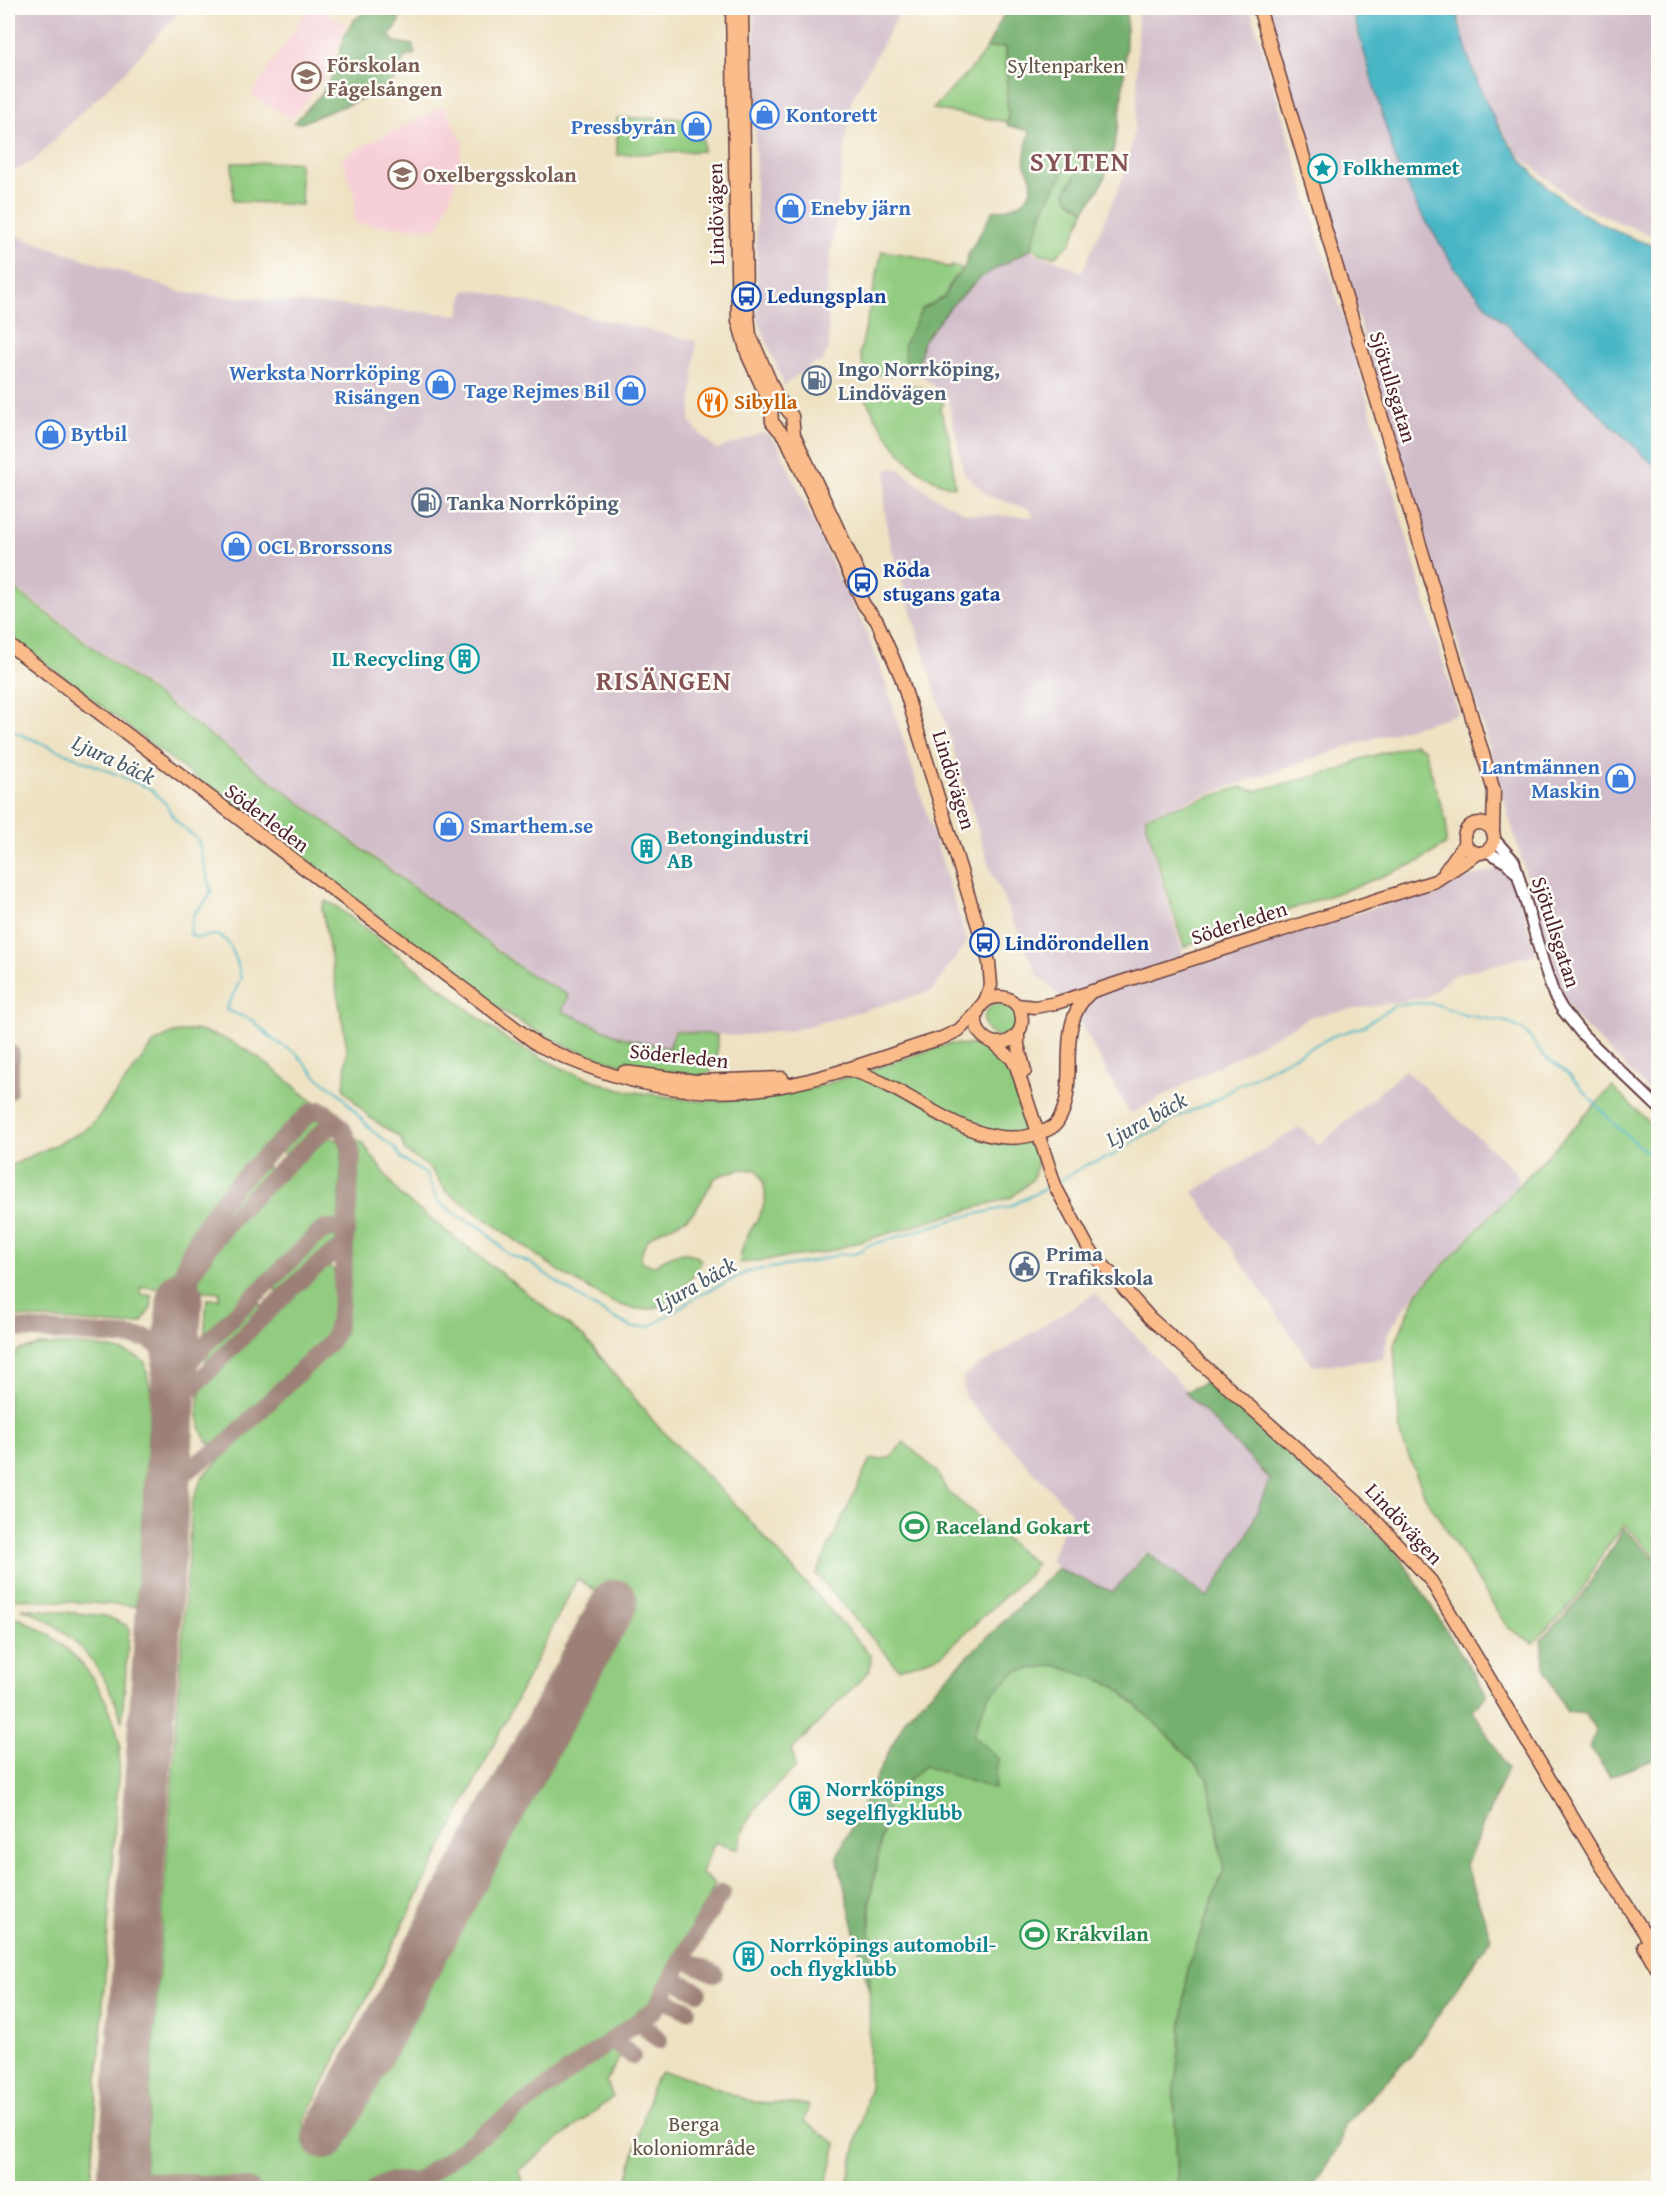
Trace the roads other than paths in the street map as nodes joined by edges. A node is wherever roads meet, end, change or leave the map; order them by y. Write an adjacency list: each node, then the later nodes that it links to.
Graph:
1 (732, 8): 4 (main road, Lindövägen)
2 (741, 8): 4 (main road, Lindövägen)
3 (1259, 8): 9 (main road, Sjötullsgatan)
4 (779, 411): 5 (main road); 6 (main road)
5 (792, 423): 6 (main road); 7 (main road, Lindövägen)
6 (780, 429): 7 (main road, Lindövägen)
7 (872, 612): 16 (main road, Lindövägen)
8 (8, 644): 21 (main road, Söderleden)
9 (1488, 778): 10 (main road, Sjötullsgatan); 11 (main road, Sjötullsgatan)
10 (1472, 825): 11 (main road); 12 (main road)
11 (1493, 835): 13 (main road); 14 (street, Sjötullsgatan)
12 (1465, 843): 13 (main road); 15 (main road)
13 (1483, 852): 14 (street, Sjötullsgatan); 15 (main road, Söderleden)
14 (1516, 874): 27 (street, Sjötullsgatan)
15 (1435, 881): 17 (main road, Söderleden)
16 (989, 962): 18 (main road, Lindövägen); 20 (main road, Lindövägen)
17 (1093, 991): 19 (main road, Söderleden); 28 (main road)
18 (1013, 1002): 19 (main road, Söderleden); 20 (main road); 22 (main road)
19 (1056, 1003): 22 (main road, Söderleden)
20 (982, 1006): 23 (main road, Söderleden); 24 (main road)
21 (505, 1020): 25 (main road, Söderleden); 26 (main road, Söderleden)
22 (1020, 1030): 24 (main road); 28 (main road, Lindövägen)
23 (942, 1038): 24 (main road, Söderleden); 25 (main road, Söderleden)
24 (991, 1042): 28 (main road, Lindövägen)
25 (859, 1063): 26 (main road, Söderleden)
26 (845, 1069): 28 (main road)
27 (1659, 1107)
28 (1041, 1132): 29 (main road, Lindövägen)
29 (1602, 1865): 30 (main road, Lindövägen); 31 (main road, Lindövägen)
30 (1659, 1954)
31 (1659, 1970)

